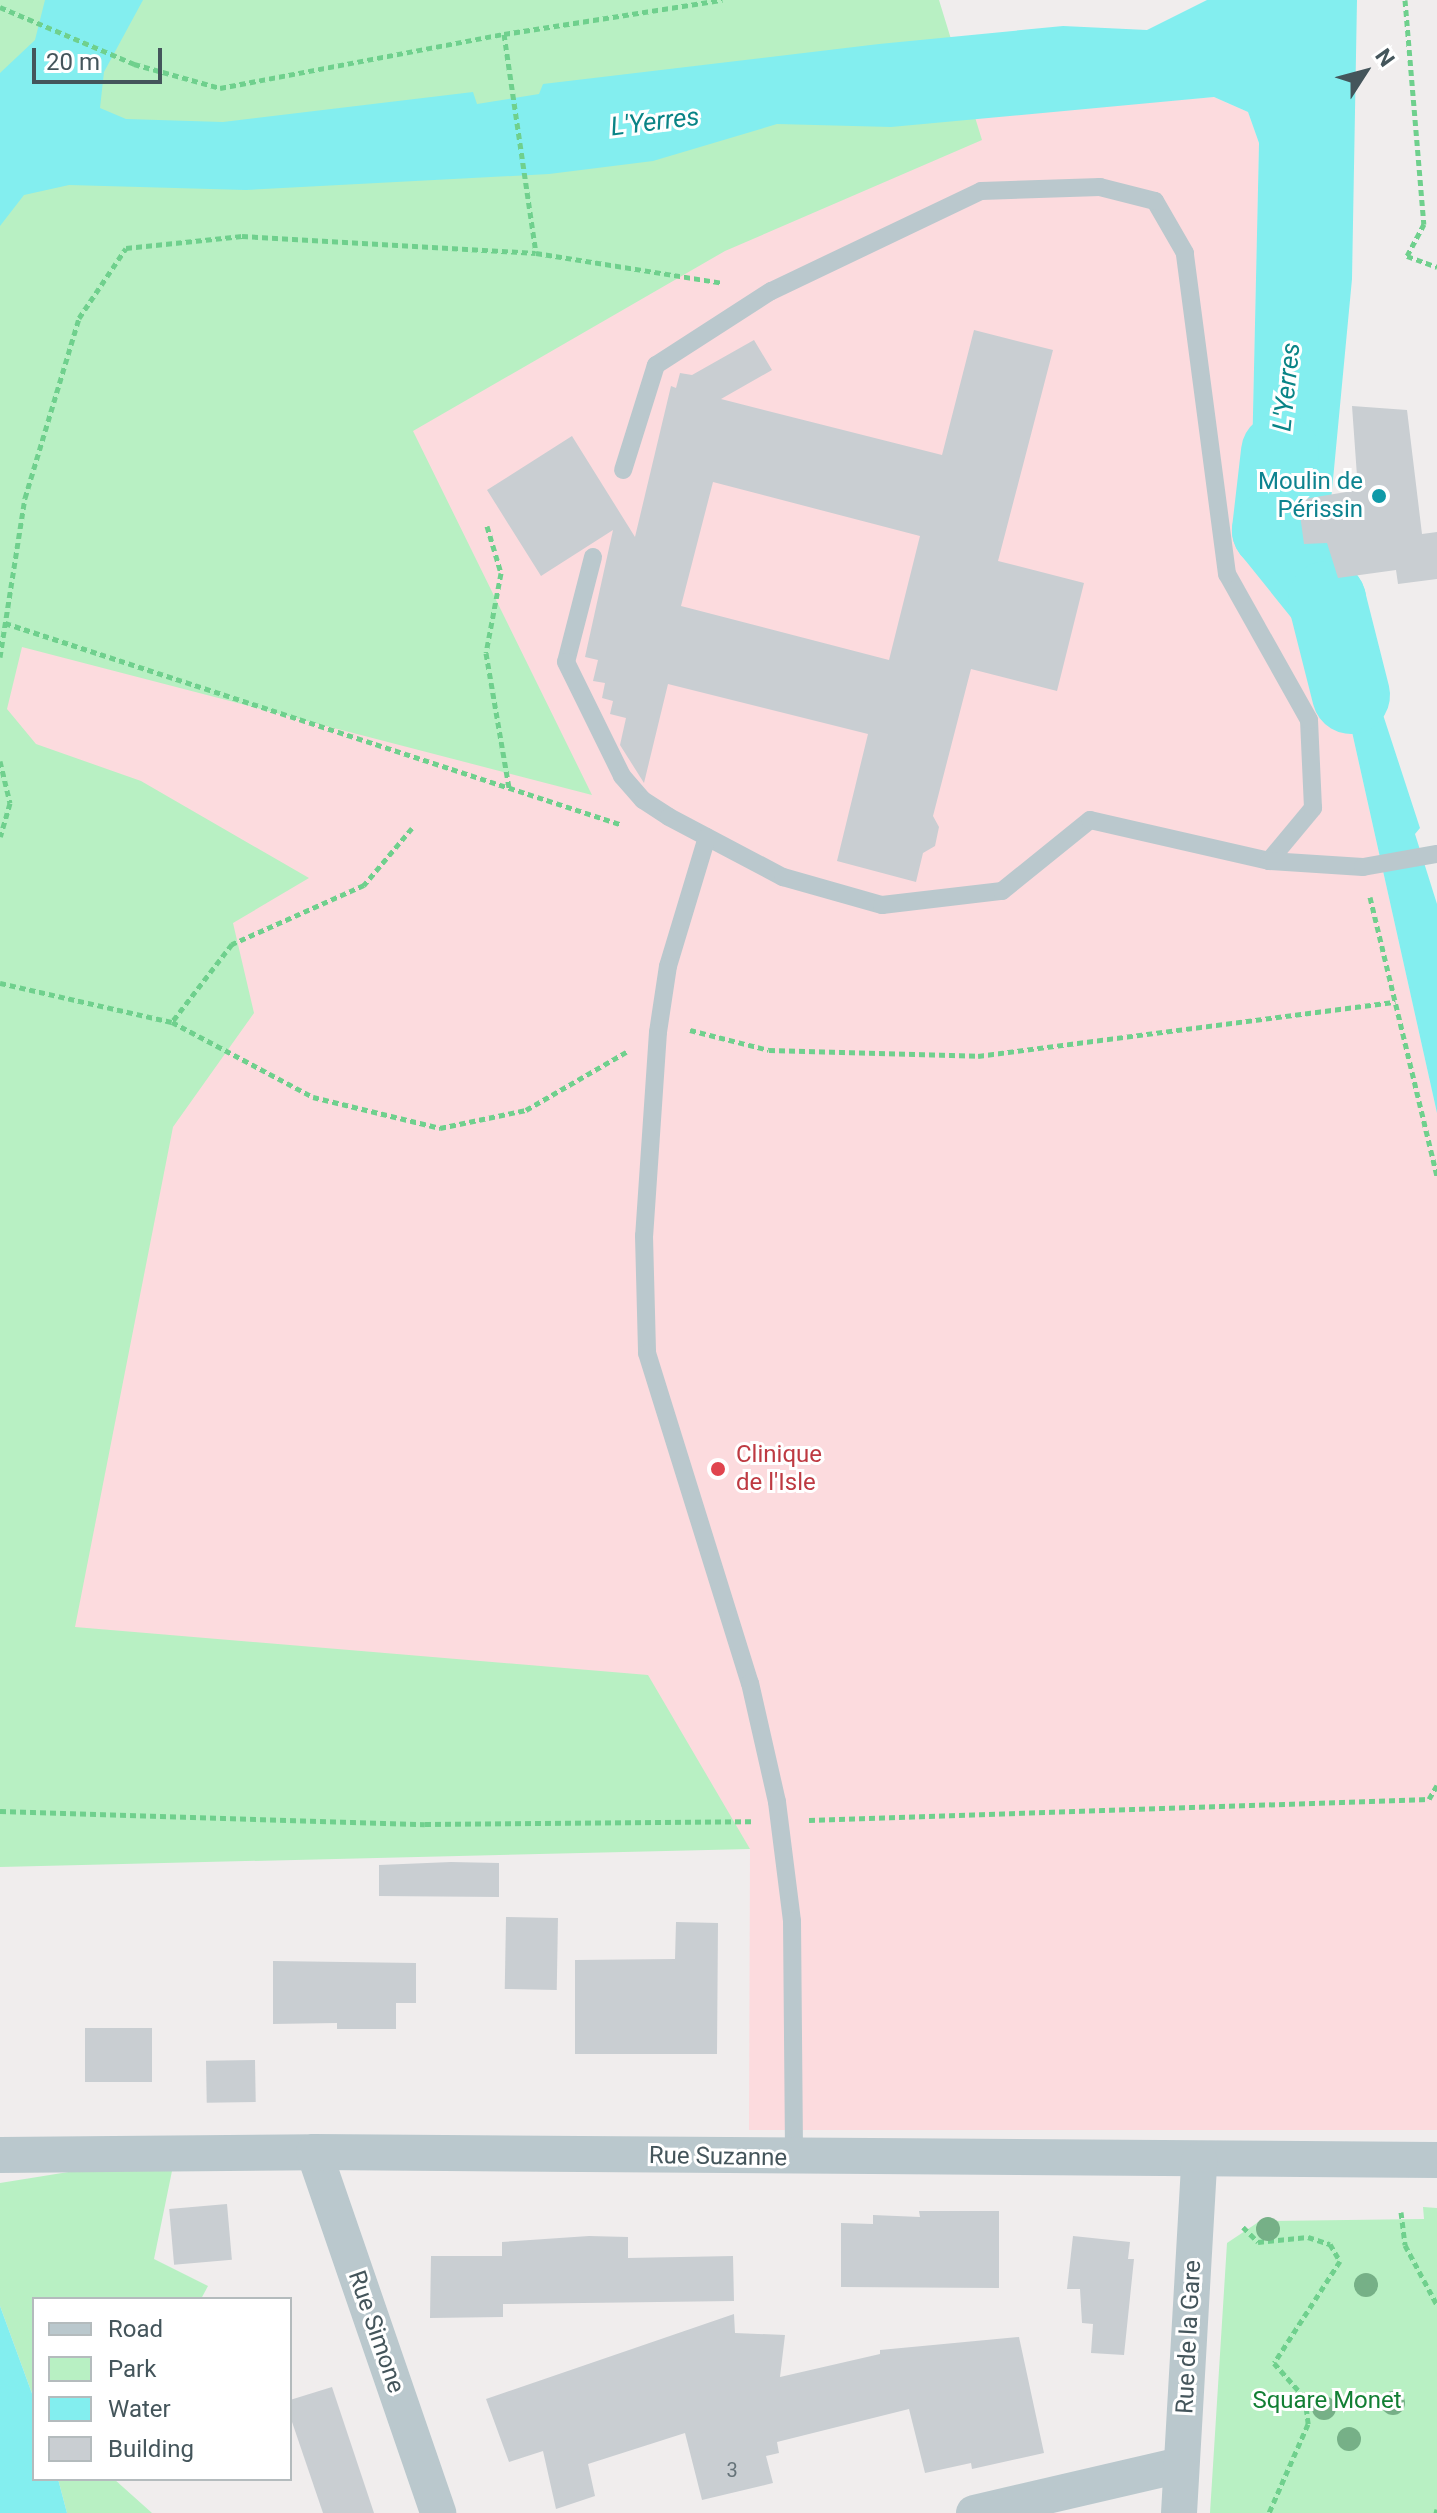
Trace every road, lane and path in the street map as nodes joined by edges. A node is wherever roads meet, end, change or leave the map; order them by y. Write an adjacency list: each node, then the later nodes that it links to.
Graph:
1 (722, 0): 4 (path)
2 (1405, 0): 6 (path)
3 (3, 9): 4 (path)
4 (504, 34): 5 (path)
5 (536, 253): 7 (path); 11 (path)
6 (1437, 267)
7 (771, 291): 8 (lane); 20 (lane)
8 (623, 470)
9 (487, 526): 14 (path)
10 (593, 557): 15 (lane)
11 (5, 623): 12 (path); 14 (path)
12 (0, 657)
13 (0, 761): 17 (path)
14 (509, 789): 15 (path)
15 (669, 817): 18 (lane)
16 (412, 828): 24 (path)
17 (0, 837)
18 (707, 837): 20 (lane); 25 (lane)
19 (1434, 854): 21 (lane)
20 (1269, 861): 21 (lane)
21 (1365, 866): 23 (path)
22 (0, 983): 24 (path)
23 (1396, 1002): 25 (path); 26 (path)
24 (172, 1022): 25 (path)
25 (658, 1032): 29 (lane)
26 (1437, 1176)
27 (1437, 1785): 29 (path)
28 (0, 1811): 29 (path)
29 (779, 1821): 32 (lane)
30 (314, 2152): 31 (street, Rue Suzanne); 32 (street, Rue Suzanne); 39 (street, Rue Simone)
31 (0, 2155)
32 (794, 2158): 34 (street, Rue Suzanne)
33 (1437, 2160): 34 (street, Rue Suzanne)
34 (1199, 2161): 38 (street, Rue de la Gare)
35 (1401, 2212): 37 (path)
36 (1243, 2227): 42 (path)
37 (1437, 2305)
38 (1181, 2465): 40 (street); 41 (street, Rue de la Gare)
39 (438, 2513)
40 (974, 2513)
41 (1179, 2513)
42 (1269, 2513)

